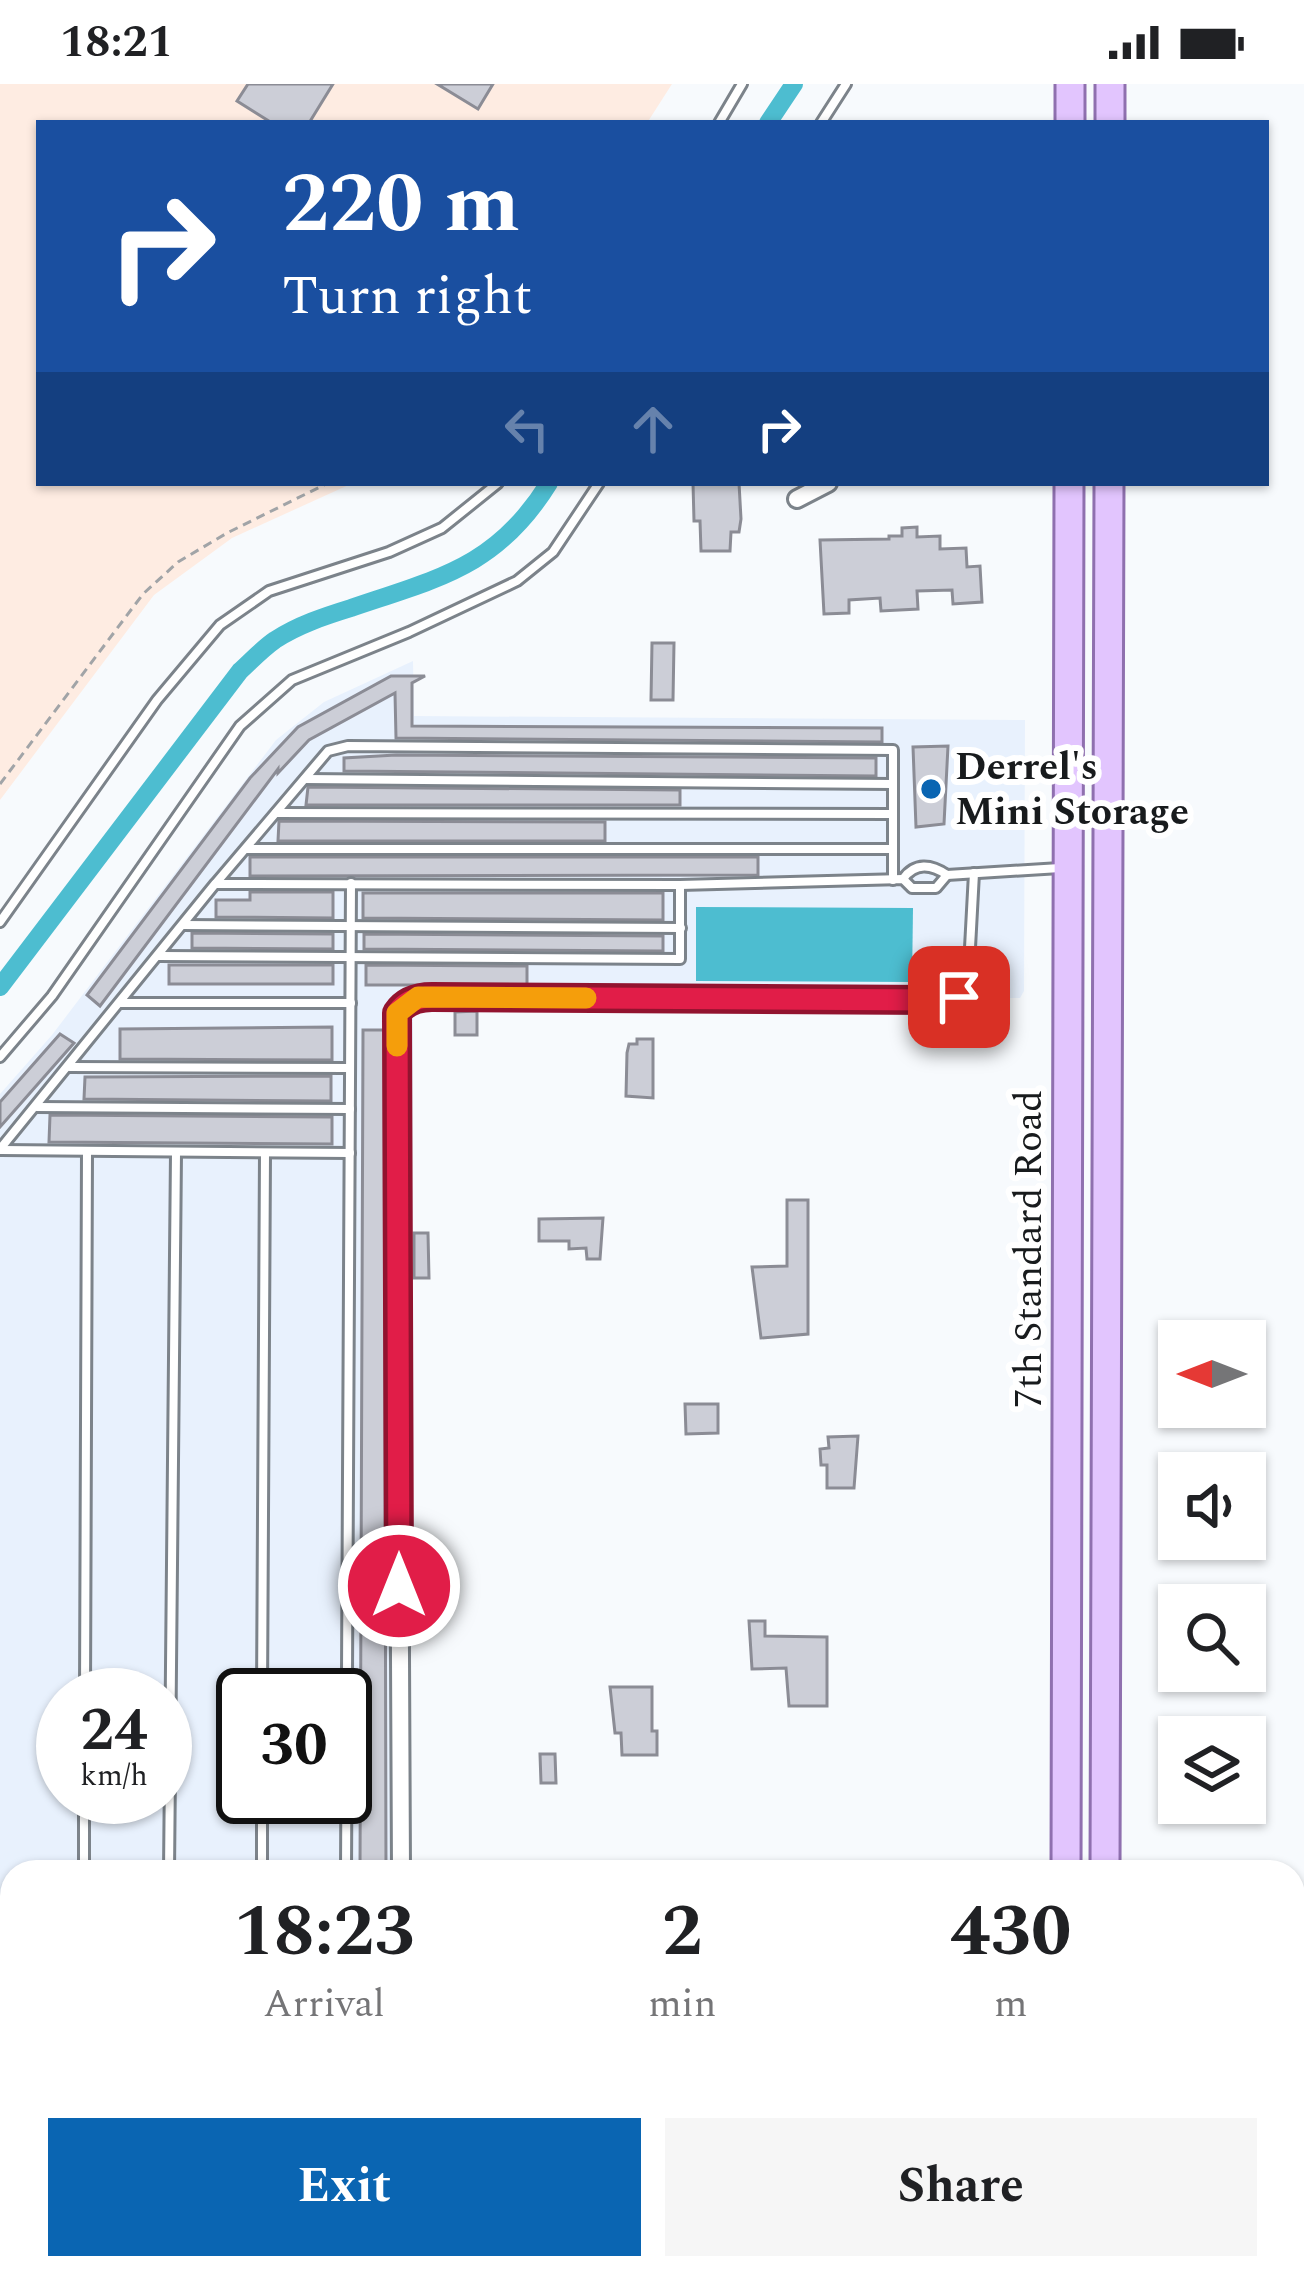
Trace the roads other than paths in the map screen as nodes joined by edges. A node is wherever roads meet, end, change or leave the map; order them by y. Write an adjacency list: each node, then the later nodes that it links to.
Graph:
1 (742, 84): 5 (lane)
2 (846, 84): 6 (lane)
3 (1070, 84): 7 (main road)
4 (1110, 84): 8 (main road)
5 (721, 120)
6 (823, 120)
7 (1070, 120)
8 (1110, 120)
9 (494, 486): 28 (lane)
10 (596, 486): 37 (lane)
11 (822, 486): 14 (street)
12 (1069, 486): 21 (main road, 7th Standard Road)
13 (1109, 486): 57 (main road, 7th Standard Road)
14 (797, 499)
15 (304, 779): 16 (lane); 16 (lane); 17 (lane)
16 (893, 784): 18 (lane)
17 (275, 812): 18 (lane); 19 (lane)
18 (893, 814): 20 (lane)
19 (244, 849): 20 (lane); 26 (lane)
20 (893, 849): 24 (lane)
21 (1067, 867): 22 (lane); 56 (main road, 7th Standard Road)
22 (974, 873): 23 (lane); 36 (lane)
23 (947, 875): 24 (lane); 24 (lane)
24 (898, 880): 27 (lane)
25 (351, 883): 26 (lane); 27 (lane); 30 (lane)
26 (214, 884): 29 (lane)
27 (680, 885): 31 (lane)
28 (0, 922)
29 (182, 925): 30 (lane); 32 (lane)
30 (351, 926): 31 (lane); 33 (lane)
31 (681, 928): 33 (lane)
32 (157, 956): 33 (lane); 35 (lane)
33 (351, 958): 34 (lane)
34 (350, 1003): 35 (lane); 39 (lane)
35 (119, 1004): 38 (lane)
36 (397, 1013): 55 (street)
37 (0, 1057)
38 (68, 1067): 39 (lane); 40 (lane)
39 (350, 1068): 41 (lane)
40 (37, 1107): 41 (lane); 42 (lane)
41 (350, 1109): 46 (lane)
42 (0, 1150): 43 (lane)
43 (87, 1152): 44 (lane); 47 (lane)
44 (176, 1153): 45 (lane); 52 (lane)
45 (265, 1153): 46 (lane); 48 (lane)
46 (350, 1153): 54 (lane)
47 (85, 1668)
48 (262, 1668)
49 (84, 1824): 51 (lane)
50 (262, 1824): 53 (lane)
51 (84, 1860)
52 (169, 1860)
53 (262, 1860)
54 (346, 1860)
55 (401, 1860)
56 (1066, 1860)
57 (1105, 1860)

